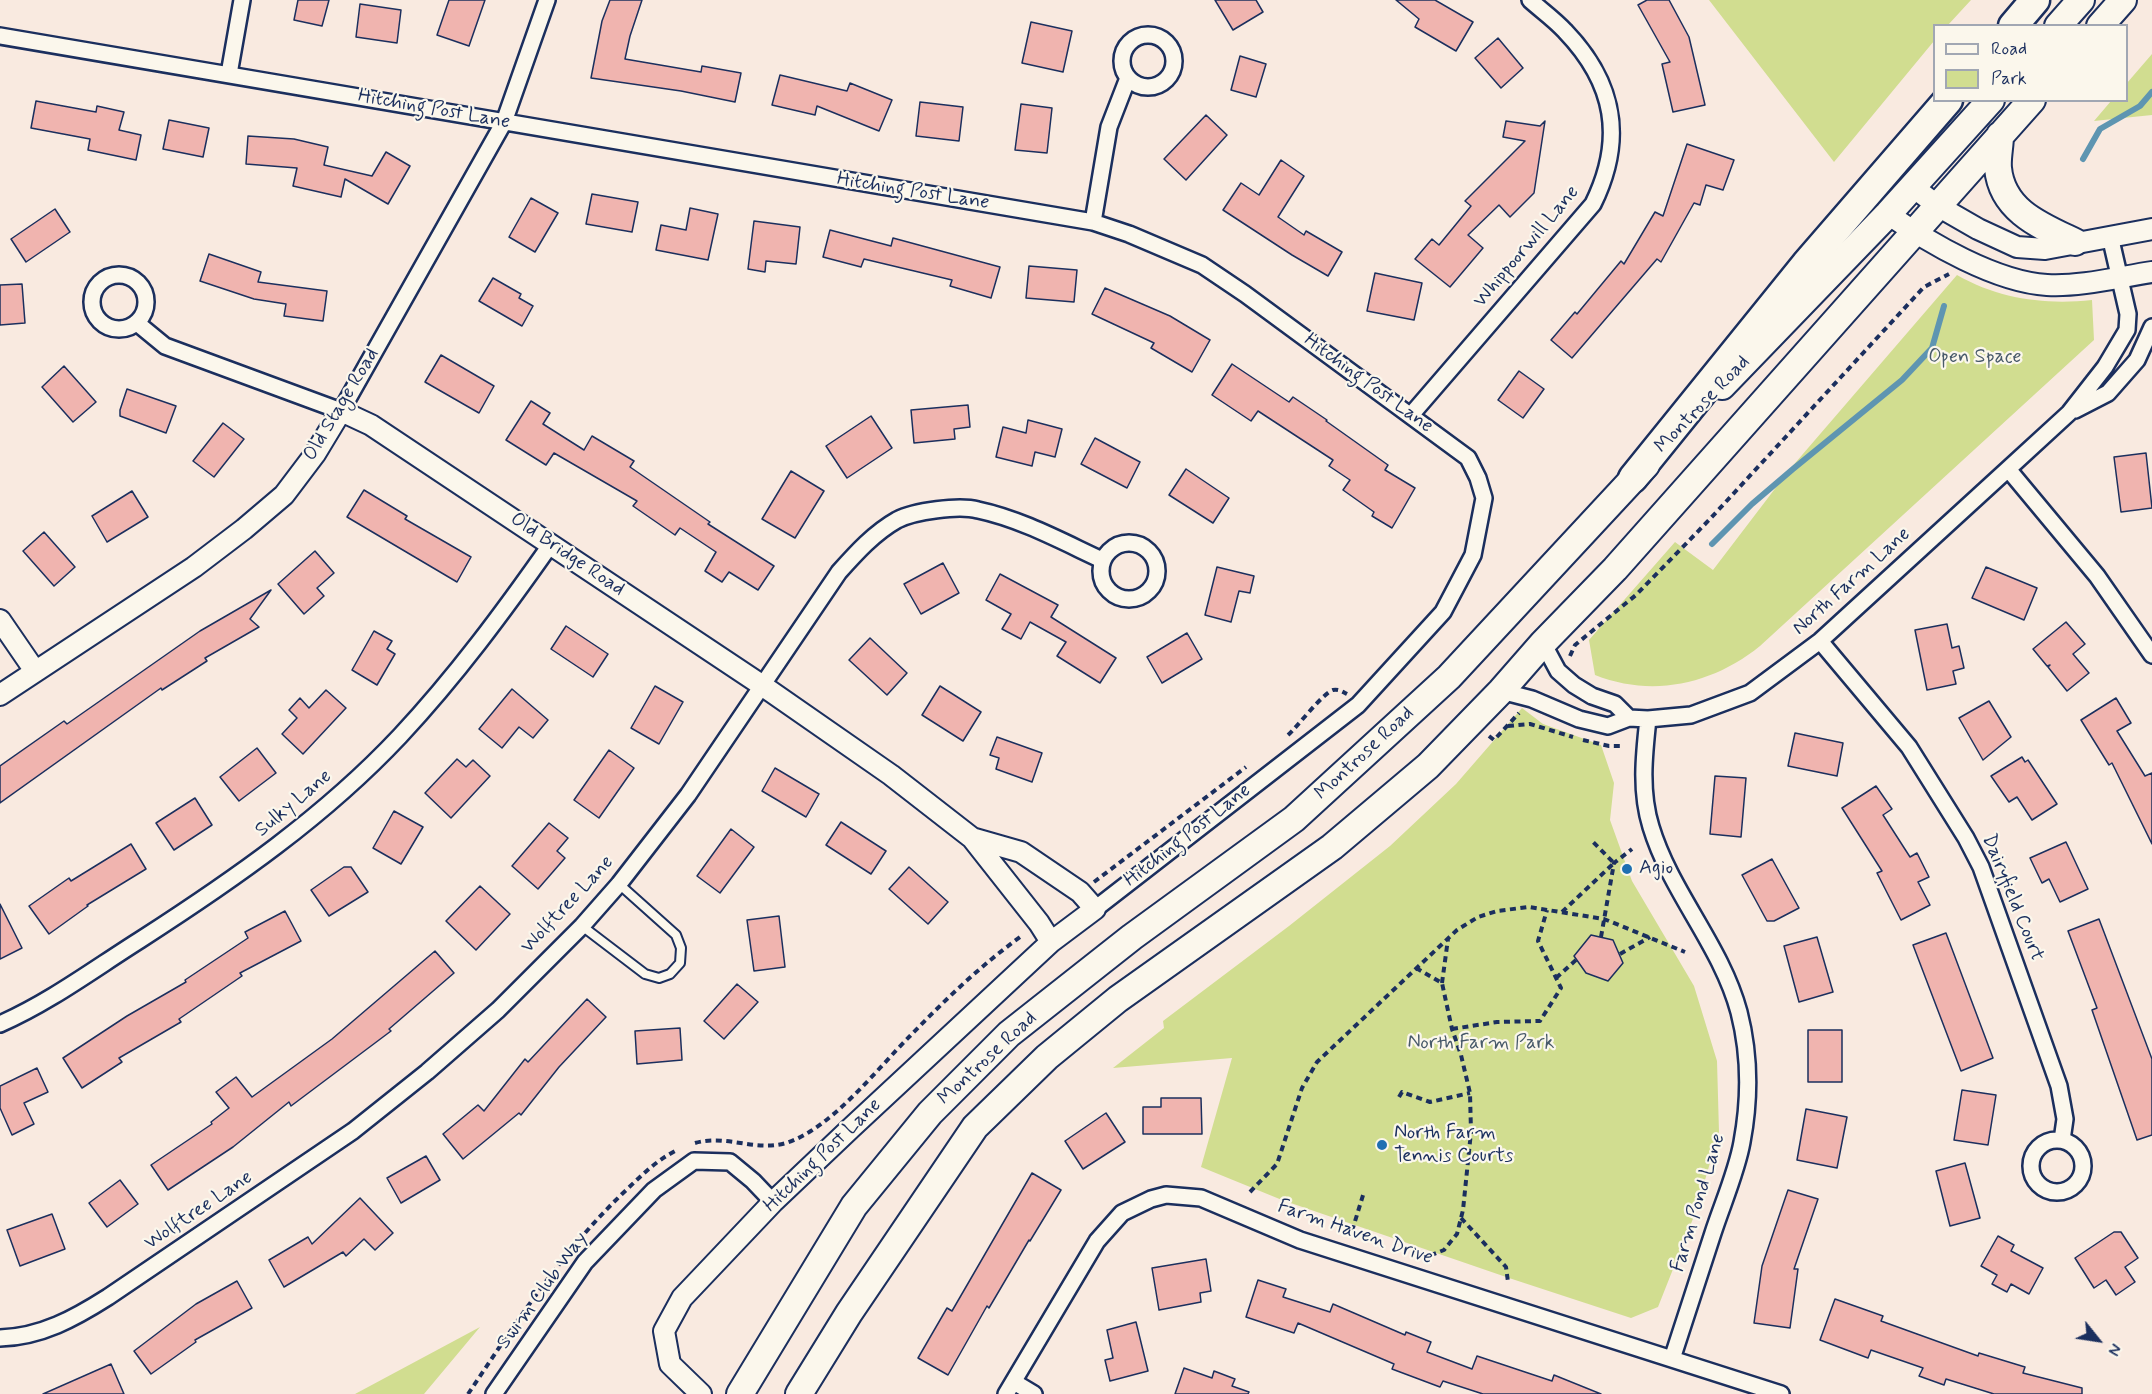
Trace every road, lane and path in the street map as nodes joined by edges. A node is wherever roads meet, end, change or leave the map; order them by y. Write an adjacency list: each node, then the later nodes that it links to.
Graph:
1 (242, 0): 11 (street)
2 (548, 0): 16 (street, Old Stage Road)
3 (1530, 0): 33 (street, Whippoorwill Lane)
4 (2035, 0): 7 (highway)
5 (2081, 0): 8 (main road)
6 (2123, 0): 9 (main road)
7 (2015, 24)
8 (2060, 24)
9 (2102, 24)
10 (0, 36): 11 (street, Hitching Post Lane)
11 (229, 74): 16 (street, Hitching Post Lane)
12 (1128, 78): 21 (street)
13 (1946, 102): 35 (highway)
14 (1989, 102): 18 (main road, Montrose Road)
15 (2030, 102): 17 (main road, Montrose Road)
16 (504, 123): 21 (street, Hitching Post Lane); 31 (street, Old Stage Road)
17 (2000, 135): 19 (main road, Montrose Road); 25 (main road)
18 (1913, 187): 19 (street); 20 (main road, Montrose Road)
19 (1938, 206): 23 (main road, Montrose Road); 25 (street)
20 (1888, 214): 23 (street); 35 (main road, Montrose Road)
21 (1093, 222): 33 (street, Hitching Post Lane)
22 (2152, 229): 24 (street)
23 (1914, 233): 28 (street); 40 (main road, Montrose Road)
24 (2110, 236): 25 (street); 28 (street, North Farm Lane)
25 (2075, 242)
26 (2152, 272): 28 (street)
27 (1957, 274): 41 (path)
28 (2119, 277): 32 (street, North Farm Lane)
29 (137, 323): 31 (street, Old Bridge Road)
30 (2152, 327): 32 (street, North Farm Lane)
31 (341, 411): 36 (street, Old Bridge Road); 43 (street, Old Stage Road)
32 (2069, 413): 34 (street, North Farm Lane)
33 (1411, 415): 62 (street, Hitching Post Lane)
34 (2008, 469): 39 (street, North Farm Lane); 42 (street)
35 (1634, 478): 94 (main road, Montrose Road)
36 (551, 544): 44 (street, Old Bridge Road); 77 (street, Sulky Lane)
37 (1102, 560): 44 (street, Wolftree Lane)
38 (0, 620): 43 (street)
39 (1820, 641): 50 (street, North Farm Lane); 81 (street, Dairyfield Court)
40 (1544, 643): 45 (main road, Montrose Road); 49 (street)
41 (1571, 655)
42 (2152, 655)
43 (35, 671): 46 (street, Old Stage Road)
44 (763, 686): 56 (street, Old Bridge Road); 61 (street, Wolftree Lane)
45 (1501, 691): 49 (street, North Farm Lane); 95 (main road, Montrose Road)
46 (0, 695)
47 (1349, 695): 52 (path)
48 (1521, 711): 51 (path)
49 (1629, 718): 50 (street, North Farm Lane)
50 (1648, 719): 90 (street, Farm Pond Lane)
51 (1507, 726): 53 (path); 54 (path)
52 (1283, 739)
53 (1492, 739)
54 (1620, 746)
55 (1248, 765): 60 (path)
56 (972, 838): 62 (street, Old Bridge Road); 70 (street, Old Bridge Road)
57 (1592, 841): 59 (path)
58 (1632, 849): 59 (path)
59 (1614, 863): 64 (path); 65 (path)
60 (1097, 879)
61 (619, 884): 66 (street, Wolftree Lane); 66 (lane)
62 (1095, 909): 70 (street, Hitching Post Lane)
63 (1548, 910): 64 (path); 68 (path); 75 (path)
64 (1562, 912): 65 (path)
65 (1604, 919): 67 (path); 69 (path)
66 (582, 926): 89 (street, Wolftree Lane)
67 (1601, 937)
68 (1448, 938): 74 (path); 76 (path)
69 (1650, 938): 71 (path); 72 (path)
70 (1051, 942): 84 (street, Hitching Post Lane)
71 (1685, 951)
72 (1620, 954)
73 (1577, 959): 75 (path)
74 (1416, 968): 76 (path); 82 (path)
75 (1556, 978): 78 (path)
76 (1442, 983): 78 (path)
77 (0, 1024)
78 (1452, 1029): 79 (path)
79 (1470, 1093): 80 (path); 85 (path)
80 (1399, 1097)
81 (2062, 1140)
82 (1250, 1192)
83 (1364, 1192): 86 (path)
84 (773, 1202): 92 (street, Swim Club Way); 93 (street, Hitching Post Lane)
85 (1461, 1218): 87 (path); 88 (path)
86 (1352, 1232)
87 (1429, 1256)
88 (1508, 1282)
89 (0, 1338)
90 (1672, 1359): 91 (street, Farm Haven Drive); 97 (street, Farm Haven Drive)
91 (1010, 1388): 96 (street)
92 (494, 1394)
93 (702, 1394)
94 (740, 1394)
95 (800, 1394)
96 (1034, 1394)
97 (1781, 1394)

